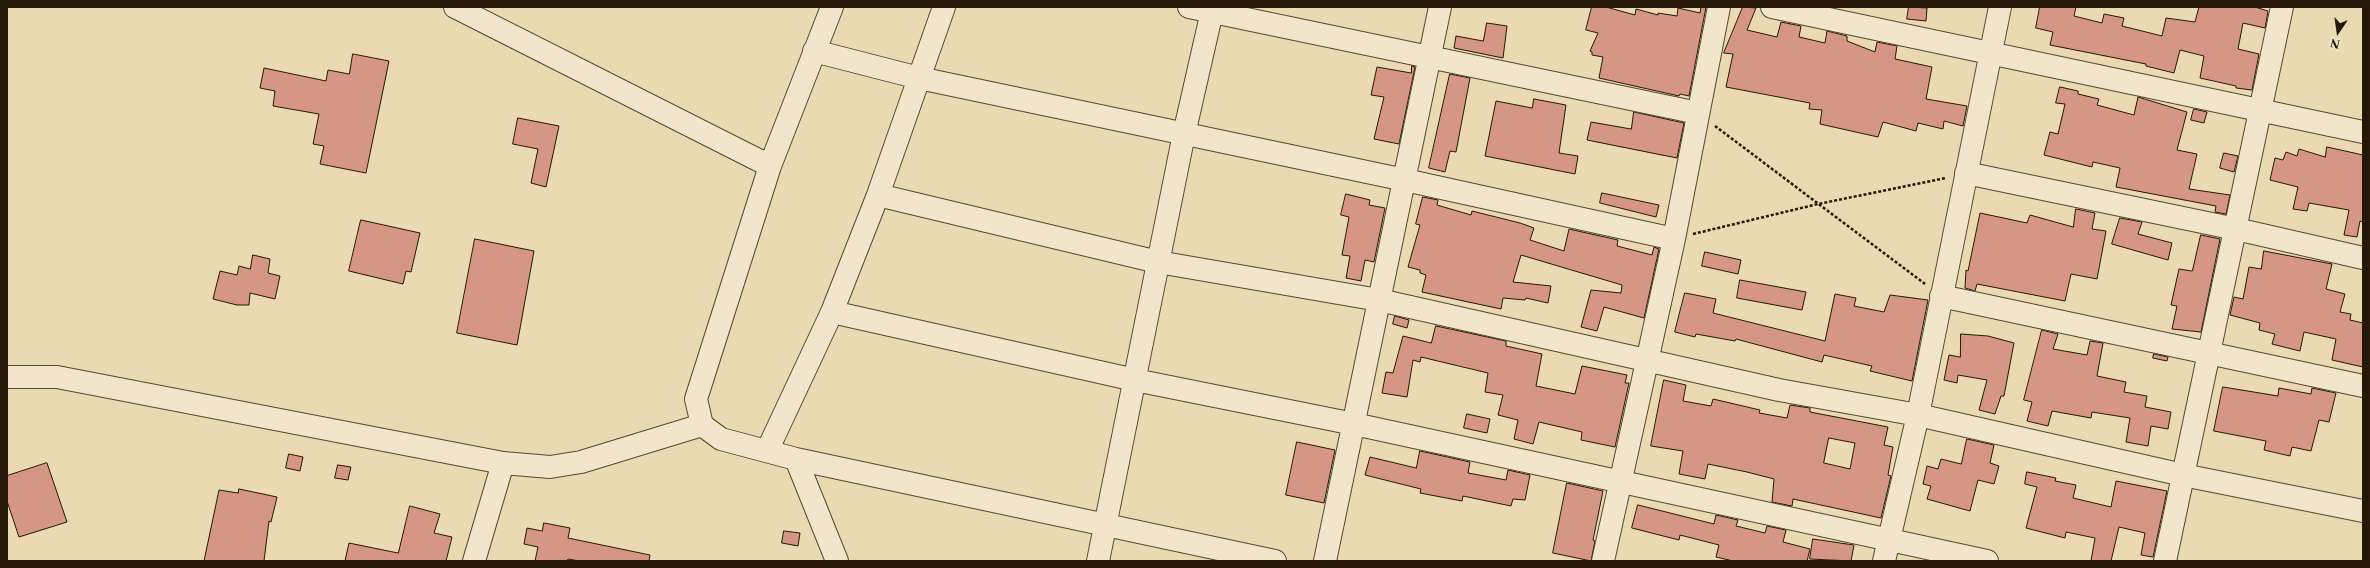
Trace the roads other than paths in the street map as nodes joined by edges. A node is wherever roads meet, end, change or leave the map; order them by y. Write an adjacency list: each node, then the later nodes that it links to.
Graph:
1 (455, 7): 19 (street)
2 (832, 7): 11 (street)
3 (944, 7): 14 (street)
4 (1189, 7): 10 (street)
5 (1440, 7): 13 (street)
6 (1719, 7): 16 (street)
7 (1772, 7): 12 (street)
8 (2000, 7): 12 (street)
9 (2282, 7): 15 (street)
10 (1212, 10): 13 (street); 18 (street)
11 (814, 51): 14 (street); 19 (street)
12 (1990, 52): 15 (street); 20 (street)
13 (1429, 58): 16 (street); 21 (street)
14 (919, 78): 18 (street); 22 (street)
15 (2261, 111): 17 (street); 23 (street)
16 (1698, 113): 24 (street)
17 (2363, 132)
18 (1184, 134): 21 (street); 26 (street)
19 (770, 166): 37 (street)
20 (1966, 173): 23 (street); 27 (street)
21 (1405, 180): 24 (street); 28 (street)
22 (878, 195): 26 (street); 29 (street)
23 (2236, 229): 25 (street); 30 (street)
24 (1674, 239): 31 (street)
25 (2363, 258)
26 (1158, 262): 28 (street); 33 (street)
27 (1941, 296): 30 (street); 35 (street)
28 (1379, 300): 31 (street); 36 (street)
29 (832, 312): 33 (street); 38 (street)
30 (2209, 352): 34 (street); 41 (street)
31 (1647, 360): 35 (street); 42 (street)
32 (7, 377): 40 (street)
33 (1135, 380): 36 (street); 44 (street)
34 (2363, 386)
35 (1918, 416): 41 (street); 45 (street)
36 (1354, 424): 42 (street); 50 (street)
37 (702, 425): 38 (street); 40 (street)
38 (767, 452): 39 (street)
39 (796, 459): 44 (street); 47 (street)
40 (503, 463): 46 (street)
41 (2183, 475): 43 (street); 53 (street)
42 (1620, 480): 45 (street); 51 (street)
43 (2363, 511)
44 (1107, 525): 48 (street); 49 (street)
45 (1886, 551): 52 (street)
46 (474, 561)
47 (837, 561)
48 (1098, 561)
49 (1275, 561)
50 (1325, 561)
51 (1603, 561)
52 (1987, 561)
53 (2165, 561)

